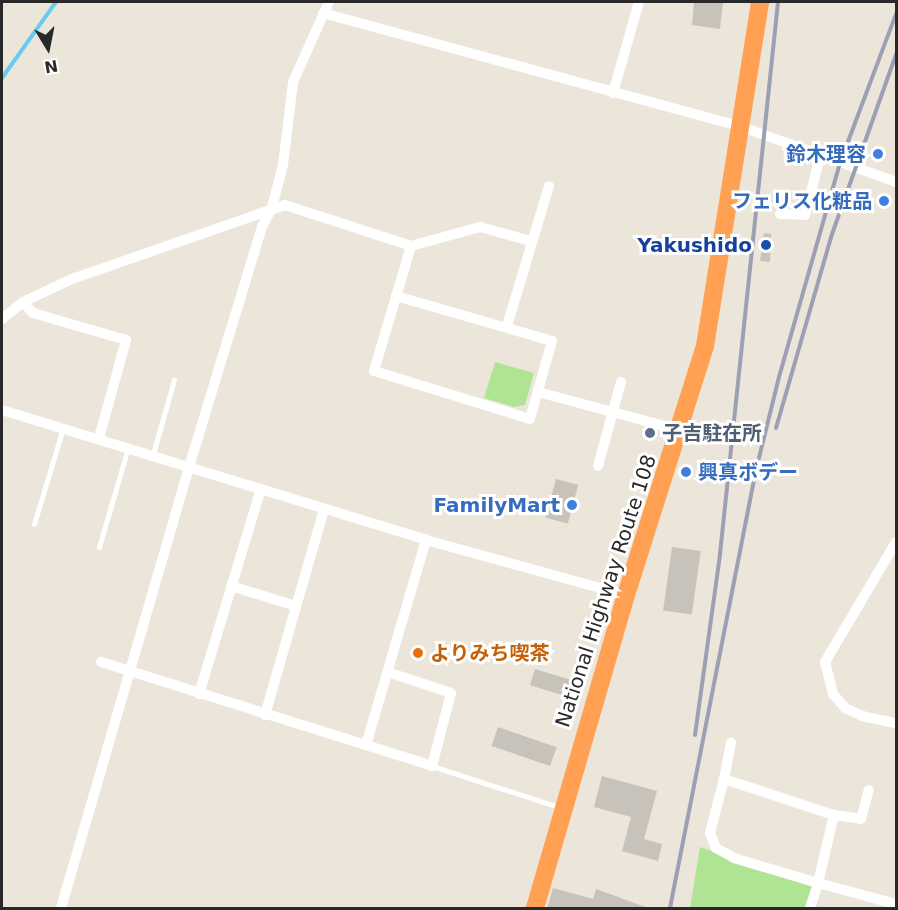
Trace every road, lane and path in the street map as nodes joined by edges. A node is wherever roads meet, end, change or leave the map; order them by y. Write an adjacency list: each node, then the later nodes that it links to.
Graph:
1 (329, 2): 4 (street)
2 (639, 2): 5 (street)
3 (760, 2): 6 (highway, National Highway Route 108)
4 (323, 13): 5 (street); 10 (street)
5 (613, 93): 6 (street)
6 (739, 126): 7 (street); 24 (highway, National Highway Route 108)
7 (820, 157): 8 (street); 11 (street)
8 (897, 182)
9 (549, 186): 12 (street)
10 (272, 207): 13 (street); 15 (street); 29 (street)
11 (780, 214)
12 (531, 241): 13 (street); 17 (street)
13 (411, 246): 14 (street)
14 (396, 296): 17 (street); 20 (street)
15 (23, 302): 16 (street); 25 (street)
16 (2, 319)
17 (507, 326): 20 (street)
18 (174, 380): 27 (lane)
19 (621, 382): 22 (street)
20 (538, 392): 22 (street)
21 (2, 410): 23 (street)
22 (612, 411): 24 (street); 28 (street)
23 (63, 428): 25 (street); 32 (lane)
24 (680, 430): 37 (highway, National Highway Route 108)
25 (99, 438): 26 (street)
26 (129, 447): 27 (street); 35 (lane)
27 (153, 454): 29 (street)
28 (597, 466)
29 (189, 467): 30 (street); 40 (street)
30 (261, 489): 31 (street); 36 (street)
31 (324, 509): 33 (street); 38 (street)
32 (34, 524)
33 (426, 540): 37 (street); 41 (street)
34 (897, 542): 44 (street)
35 (99, 547)
36 (231, 586): 38 (street); 42 (street)
37 (626, 595): 50 (highway, National Highway Route 108)
38 (296, 606): 43 (street)
39 (101, 662): 40 (street)
40 (130, 673): 42 (street); 54 (street)
41 (390, 673): 46 (street); 47 (street)
42 (199, 694): 43 (street)
43 (265, 715): 46 (street)
44 (897, 723)
45 (731, 743): 48 (street)
46 (366, 745): 47 (street)
47 (432, 766): 50 (lane)
48 (724, 779): 51 (street); 52 (street)
49 (869, 790): 51 (street)
50 (562, 808): 55 (highway, National Highway Route 108)
51 (834, 814): 52 (street)
52 (818, 883): 53 (street); 56 (street)
53 (895, 905)
54 (61, 909)
55 (535, 909)
56 (810, 909)

